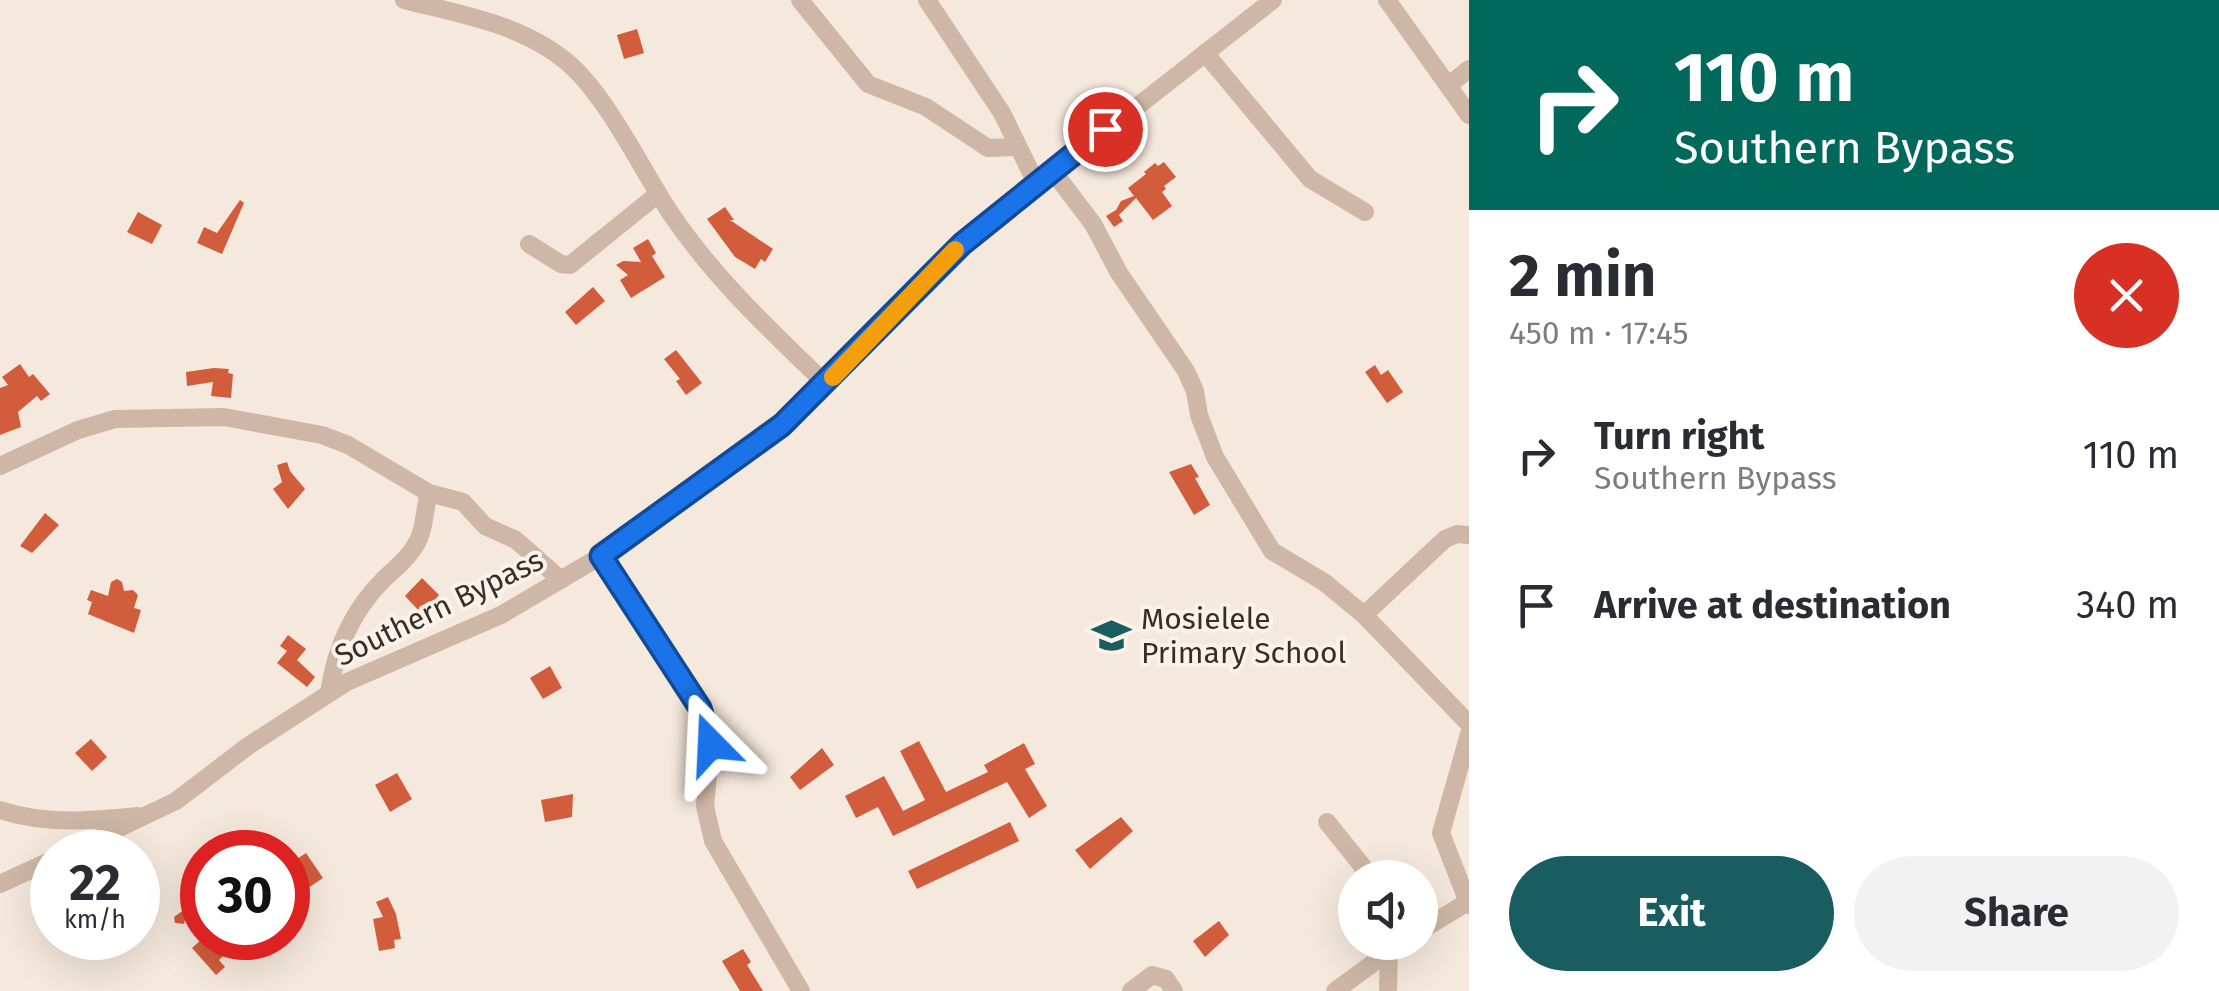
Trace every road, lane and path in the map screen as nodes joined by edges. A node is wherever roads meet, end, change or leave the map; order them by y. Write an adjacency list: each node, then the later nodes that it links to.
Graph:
1 (404, 0): 7 (street)
2 (480, 0): 7 (street)
3 (800, 0): 12 (street)
4 (927, 0): 12 (street)
5 (1273, 0): 8 (street, Southern Bypass)
6 (1387, 0): 10 (street)
7 (492, 24): 15 (street)
8 (1205, 53): 13 (street, Southern Bypass); 16 (street)
9 (1469, 69): 10 (street)
10 (1450, 85): 11 (street)
11 (1469, 115)
12 (1018, 146): 14 (street)
13 (1052, 170): 14 (street, Southern Bypass); 24 (street)
14 (1036, 183): 18 (street, Southern Bypass)
15 (658, 194): 17 (street); 18 (street)
16 (1365, 212)
17 (529, 244)
18 (826, 384): 22 (street, Southern Bypass)
19 (0, 466): 20 (street)
20 (429, 493): 23 (street); 25 (street)
21 (1469, 535): 24 (street)
22 (601, 556): 23 (street, Southern Bypass); 40 (street)
23 (561, 580): 25 (street, Southern Bypass)
24 (1364, 615): 26 (street)
25 (329, 693): 29 (street, Southern Bypass)
26 (1469, 724)
27 (1469, 734): 35 (street)
28 (0, 810): 29 (street)
29 (152, 815): 31 (street, Southern Bypass)
30 (1328, 822): 32 (street)
31 (118, 830)
32 (1358, 860)
33 (30, 870): 34 (street)
34 (1, 883)
35 (1468, 904): 36 (street)
36 (1438, 922)
37 (1375, 960): 39 (street)
38 (1391, 960): 43 (street)
39 (1338, 990)
40 (801, 991)
41 (1131, 991): 42 (street)
42 (1174, 991)
43 (1388, 991)

